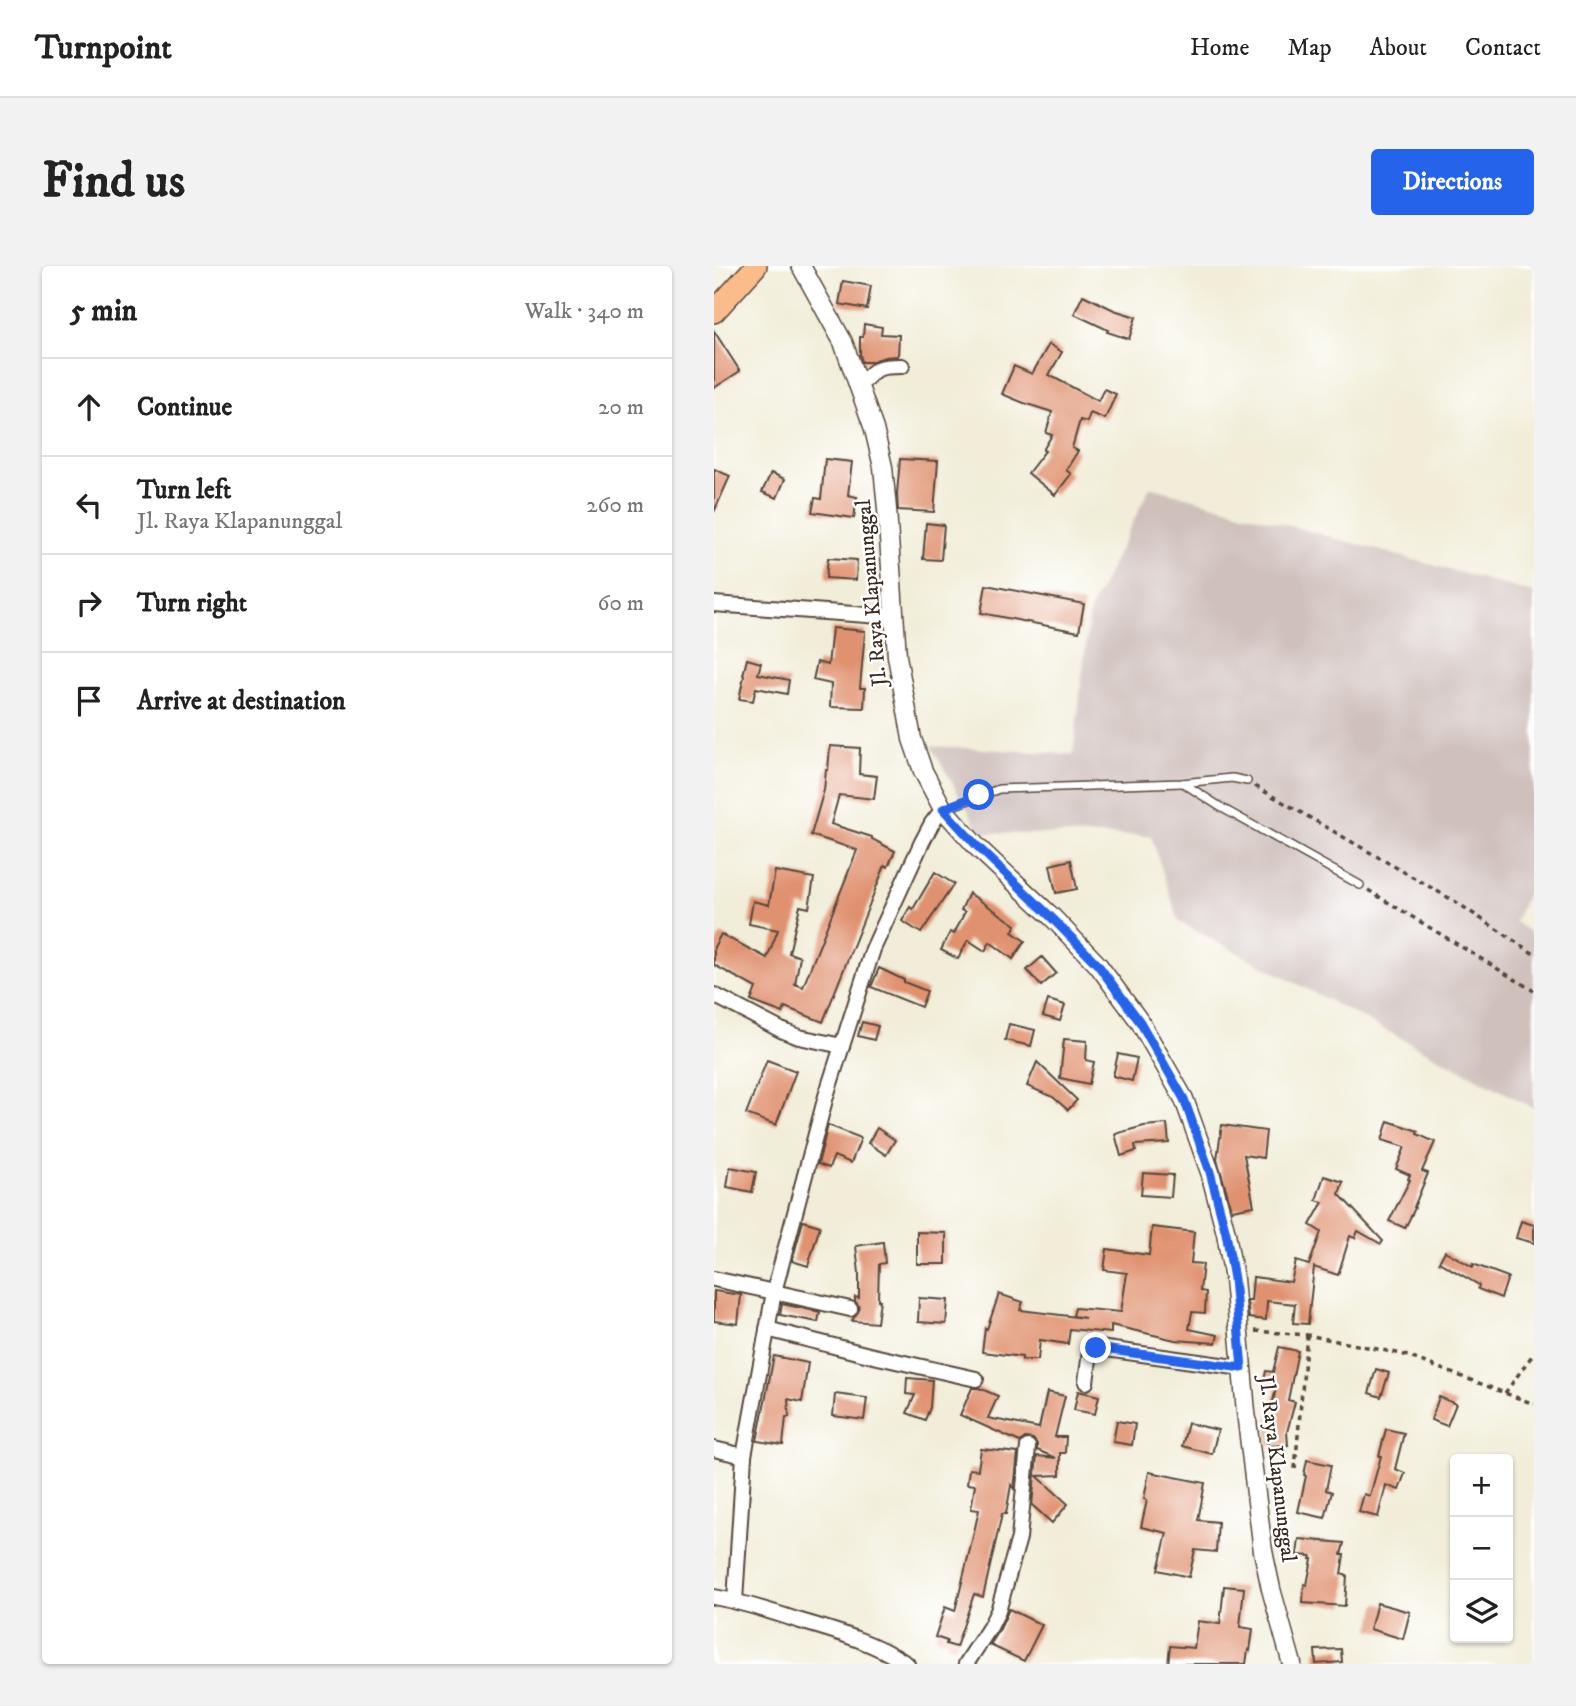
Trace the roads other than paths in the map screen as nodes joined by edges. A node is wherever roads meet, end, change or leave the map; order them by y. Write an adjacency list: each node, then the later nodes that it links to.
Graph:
1 (756, 266): 3 (main road)
2 (801, 266): 5 (street, Jl. Raya Klapanunggal)
3 (714, 312)
4 (902, 366): 5 (street)
5 (859, 386): 7 (street, Jl. Raya Klapanunggal)
6 (714, 604): 7 (street)
7 (895, 617): 10 (street, Jl. Raya Klapanunggal)
8 (1247, 781): 9 (lane)
9 (1182, 783): 10 (lane); 11 (lane)
10 (943, 809): 13 (street); 18 (street, Jl. Raya Klapanunggal)
11 (1360, 886)
12 (714, 995): 13 (street)
13 (842, 1046): 15 (street)
14 (714, 1279): 15 (street)
15 (774, 1292): 16 (street); 17 (street)
16 (850, 1309)
17 (767, 1329): 19 (street); 23 (street)
18 (1242, 1368): 20 (street); 28 (street, Jl. Raya Klapanunggal)
19 (976, 1379)
20 (1086, 1382)
21 (1028, 1447): 27 (street)
22 (714, 1449): 23 (street)
23 (744, 1455): 25 (street)
24 (714, 1597): 25 (street)
25 (735, 1601): 26 (street)
26 (907, 1664)
27 (966, 1664)
28 (1292, 1664)

